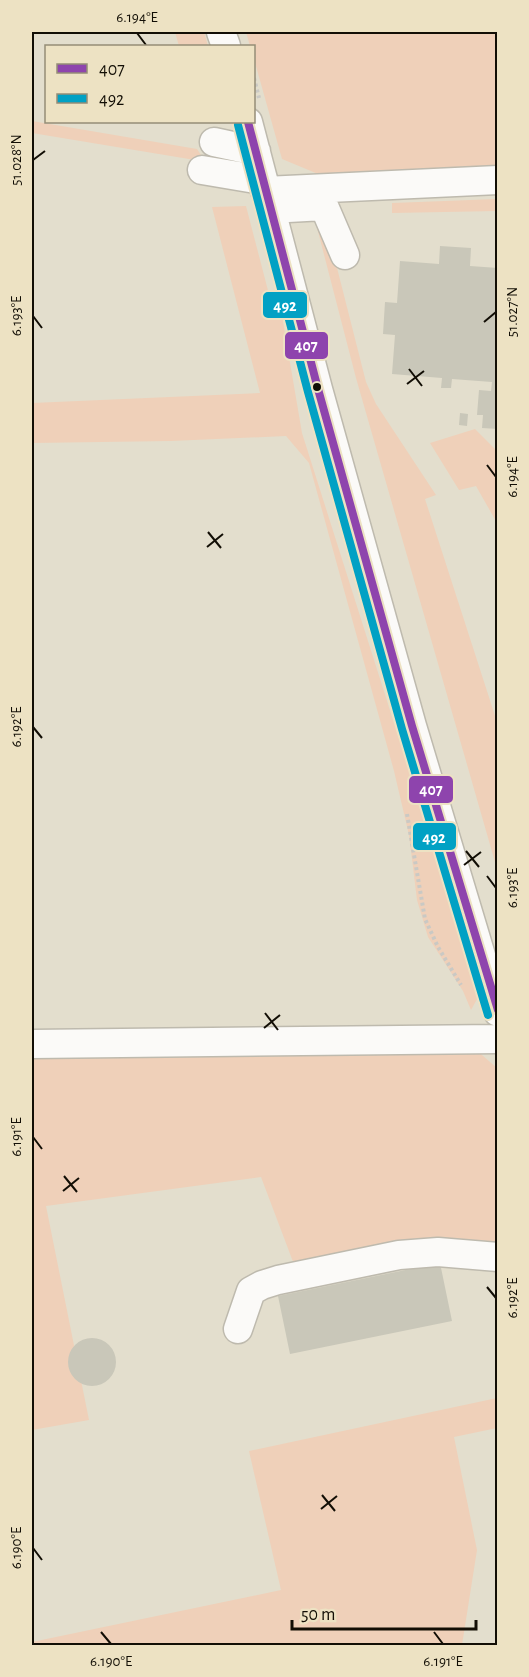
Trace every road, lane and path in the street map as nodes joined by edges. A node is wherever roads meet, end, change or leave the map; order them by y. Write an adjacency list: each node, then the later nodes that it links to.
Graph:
1 (248, 123): 3 (street)
2 (214, 142): 3 (street)
3 (256, 151): 6 (street)
4 (202, 170): 6 (street)
5 (498, 180): 6 (street)
6 (266, 194): 7 (street); 10 (street)
7 (345, 255)
8 (407, 814): 9 (path)
9 (466, 993)
10 (498, 1012)
11 (498, 1039): 12 (street)
12 (32, 1044)
13 (498, 1257): 14 (street)
14 (238, 1329)

